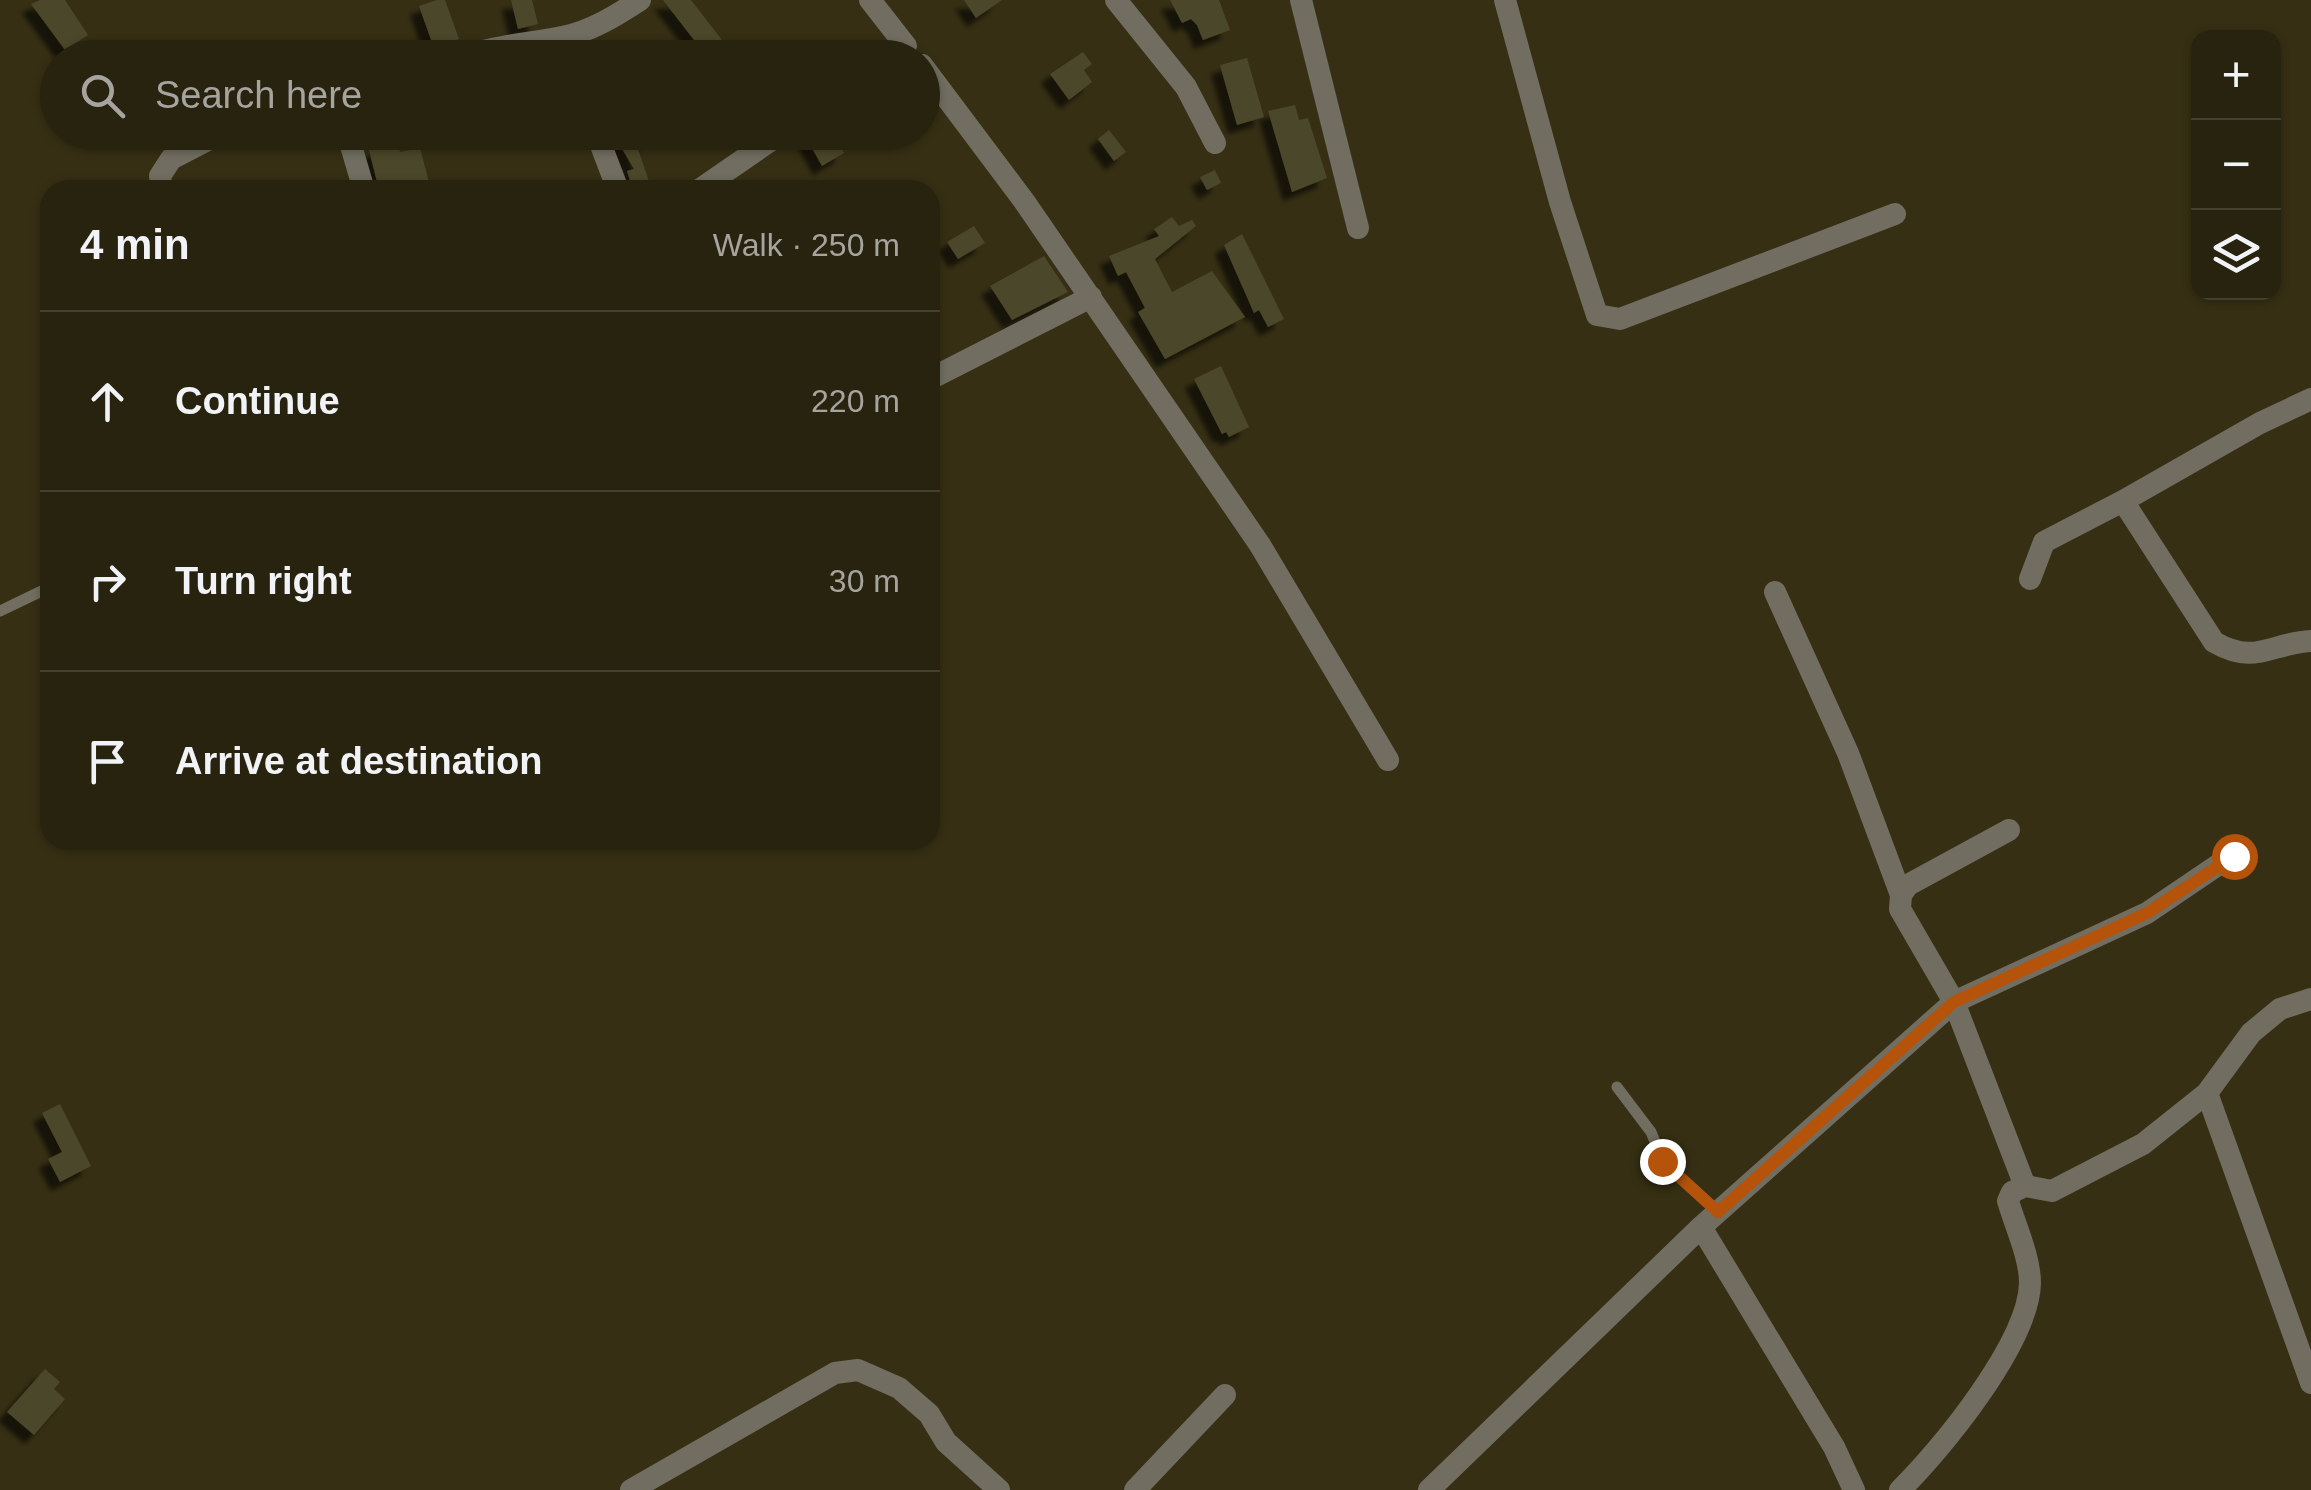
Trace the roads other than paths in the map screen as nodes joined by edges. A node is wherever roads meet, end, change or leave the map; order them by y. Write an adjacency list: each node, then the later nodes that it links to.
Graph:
1 (640, 0): 6 (street)
2 (870, 0): 7 (street)
3 (1116, 0): 9 (street)
4 (1301, 0): 19 (street)
5 (1505, 0): 18 (street)
6 (577, 40)
7 (895, 40)
8 (940, 90): 20 (street)
9 (1215, 143)
10 (189, 150): 14 (street)
11 (352, 150): 15 (street)
12 (603, 150): 16 (street)
13 (757, 150): 17 (street)
14 (161, 180)
15 (361, 180)
16 (614, 180)
17 (713, 180)
18 (1895, 214)
19 (1358, 228)
20 (1091, 298): 21 (street); 29 (street)
21 (940, 374)
22 (2311, 399): 23 (street)
23 (2123, 500): 24 (street); 28 (street)
24 (2030, 579)
25 (40, 592): 27 (lane)
26 (1775, 592): 32 (street)
27 (0, 612)
28 (2311, 641)
29 (1388, 760)
30 (2009, 830): 32 (street)
31 (2240, 850): 34 (street)
32 (1901, 895): 34 (street)
33 (2311, 999): 36 (street)
34 (1954, 1002): 37 (street); 38 (street)
35 (1616, 1087): 38 (lane)
36 (2207, 1093): 37 (street); 39 (street)
37 (2024, 1186): 47 (street)
38 (1709, 1219): 42 (street); 46 (street)
39 (2311, 1383)
40 (1225, 1395): 45 (street)
41 (668, 1481): 43 (street); 44 (street)
42 (1844, 1484)
43 (630, 1490)
44 (999, 1490)
45 (1135, 1490)
46 (1430, 1490)
47 (1900, 1490)

